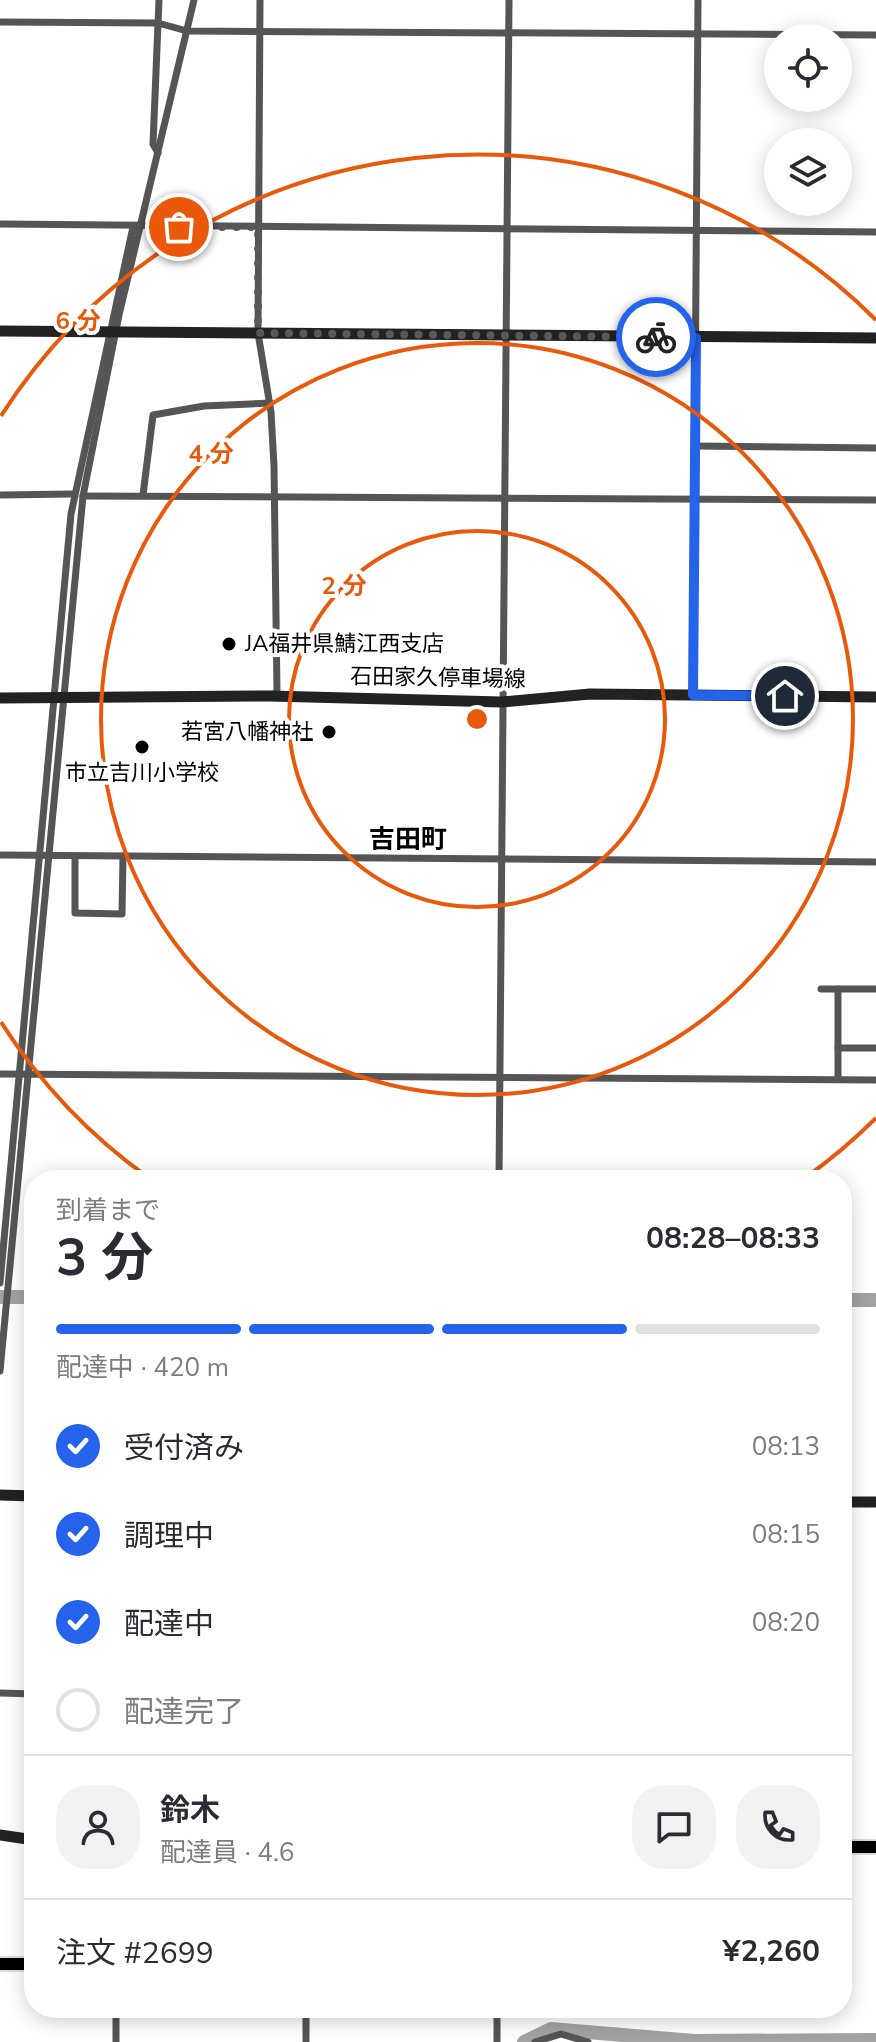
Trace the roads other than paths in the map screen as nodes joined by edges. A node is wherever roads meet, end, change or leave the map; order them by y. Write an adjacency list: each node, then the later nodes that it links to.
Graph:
1 (159, 0): 7 (street)
2 (194, 0): 9 (street)
3 (260, 0): 8 (street)
4 (509, 0): 10 (street)
5 (698, 0): 11 (street)
6 (0, 22): 7 (street)
7 (158, 23): 9 (street); 13 (street)
8 (260, 30): 9 (street); 10 (street); 16 (street)
9 (187, 31): 13 (street)
10 (509, 33): 11 (street); 17 (street)
11 (698, 34): 12 (street); 18 (street)
12 (876, 35)
13 (158, 153): 15 (street)
14 (0, 224): 15 (street)
15 (137, 226): 16 (street); 21 (street)
16 (258, 227): 17 (street); 22 (street)
17 (507, 230): 18 (street); 23 (street)
18 (696, 230): 19 (street); 24 (street)
19 (876, 232)
20 (0, 331): 21 (street)
21 (114, 332): 22 (street); 29 (street); 32 (street)
22 (258, 333): 23 (street); 26 (street)
23 (505, 336): 24 (street); 33 (street)
24 (696, 338): 25 (street); 27 (street)
25 (876, 338)
26 (270, 403): 31 (street); 35 (street)
27 (695, 446): 28 (street); 34 (street)
28 (876, 448)
29 (74, 494): 30 (street); 41 (street)
30 (0, 495)
31 (143, 495): 32 (street); 35 (street)
32 (83, 496): 41 (street)
33 (504, 497): 34 (street); 35 (street); 42 (street)
34 (695, 498): 36 (street); 37 (street)
35 (274, 499): 38 (street)
36 (876, 500)
37 (693, 695): 39 (street, 石田家久停車場線); 42 (street, 石田家久停車場線)
38 (270, 696): 41 (street, 石田家久停車場線); 42 (street, 石田家久停車場線)
39 (876, 697)
40 (0, 698): 41 (street, 石田家久停車場線)
41 (58, 698): 44 (street)
42 (502, 702): 47 (street)
43 (0, 855): 44 (street)
44 (43, 856): 45 (street); 55 (street)
45 (75, 856): 46 (street); 46 (street)
46 (123, 856): 47 (street)
47 (501, 857): 48 (street); 56 (street)
48 (876, 862)
49 (821, 989): 50 (street)
50 (838, 989): 51 (street); 52 (street)
51 (876, 989)
52 (838, 1048): 53 (street); 57 (street)
53 (876, 1048)
54 (0, 1074): 55 (street)
55 (24, 1074): 56 (street); 60 (street); 61 (street)
56 (500, 1078): 57 (street); 59 (street)
57 (838, 1079): 58 (street)
58 (876, 1080)
59 (499, 1170)
60 (0, 1283)
61 (0, 1371)
62 (0, 1495): 63 (street)
63 (24, 1496)
64 (852, 1502): 65 (street)
65 (876, 1502)
66 (0, 1693): 67 (street)
67 (24, 1694)
68 (0, 1835): 69 (street)
69 (24, 1839)
70 (852, 1847): 71 (main road)
71 (876, 1847)
72 (0, 1964): 73 (main road)
73 (24, 1964)
74 (116, 2018): 77 (street)
75 (306, 2018): 78 (street)
76 (497, 2018): 79 (street)
77 (116, 2042)
78 (306, 2042)
79 (497, 2042)
80 (535, 2042): 81 (street)
81 (588, 2042)

